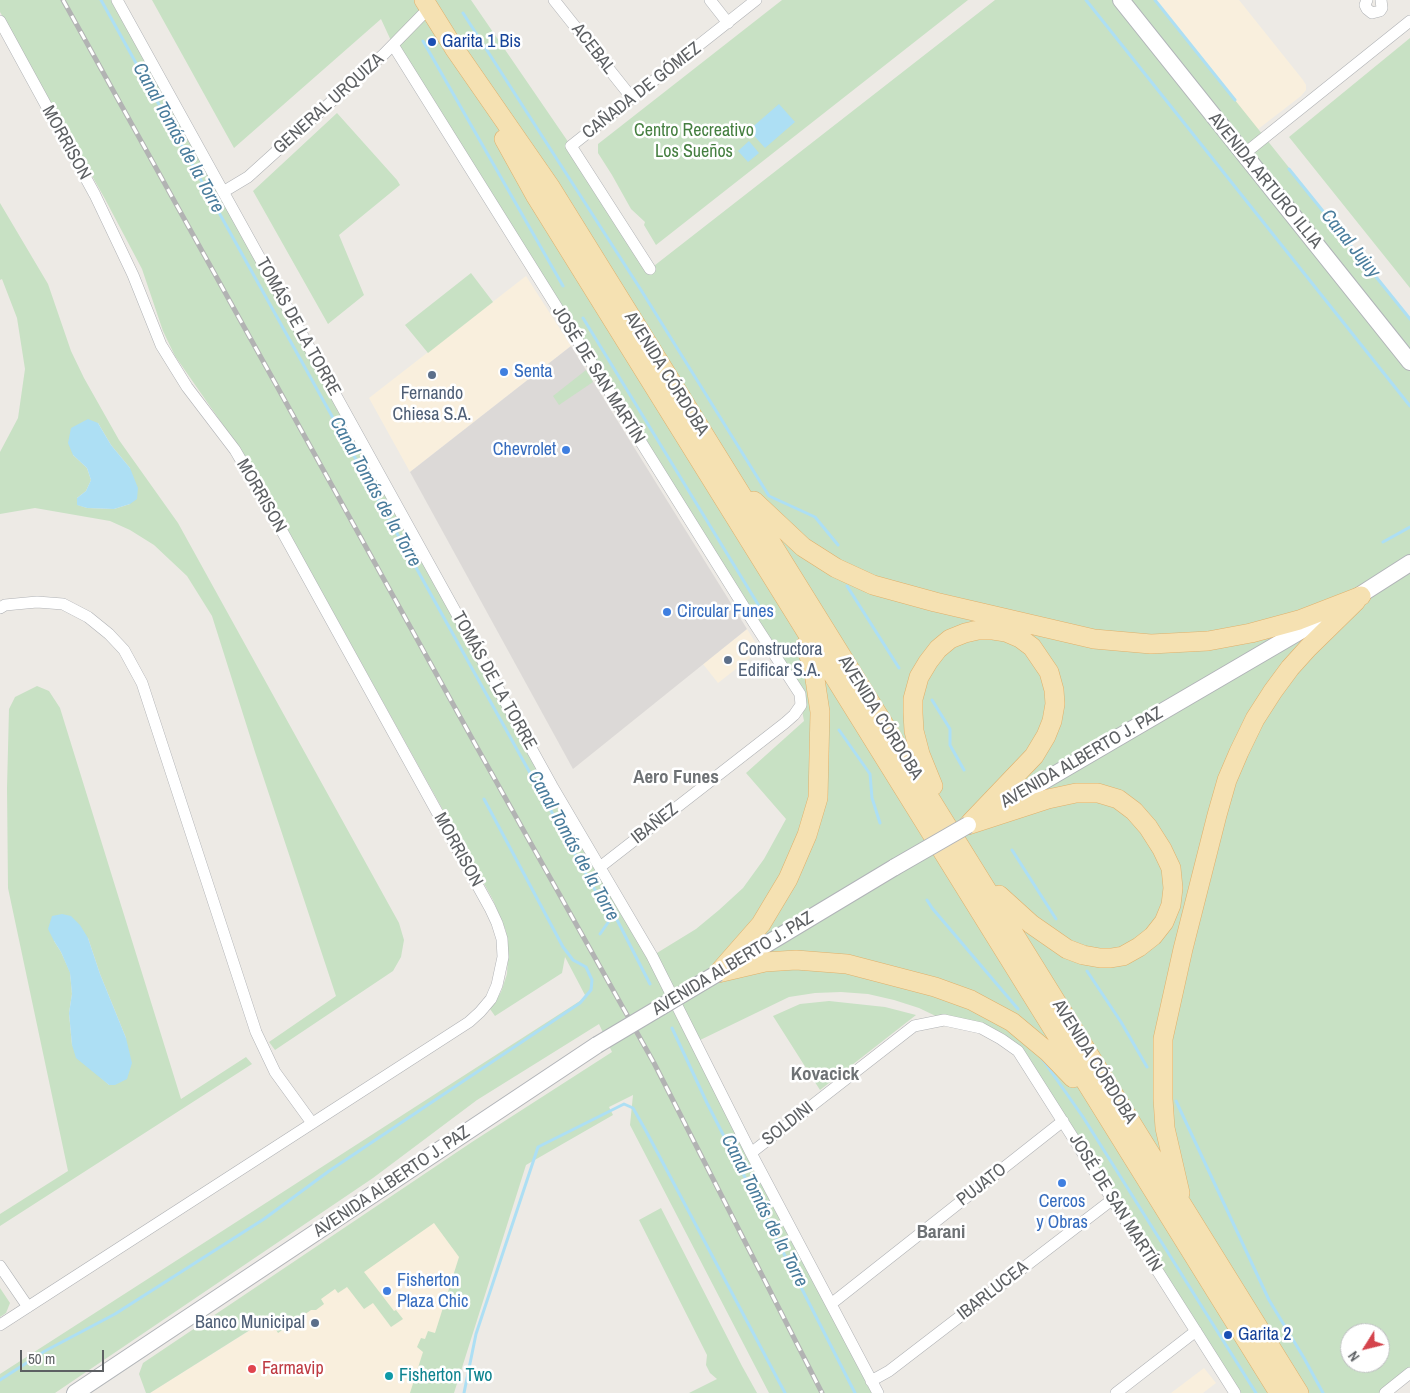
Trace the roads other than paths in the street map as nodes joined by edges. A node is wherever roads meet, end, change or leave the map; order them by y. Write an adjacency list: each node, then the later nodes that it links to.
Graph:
1 (117, 0): 16 (street, TOMÁS DE LA TORRE)
2 (554, 0): 14 (street, ACEBAL)
3 (710, 0): 11 (street)
4 (756, 0): 11 (street, CAÑADA DE GÓMEZ)
5 (1121, 0): 15 (main road, AVENIDA ARTURO ILLIA)
6 (1367, 0): 7 (street)
7 (1381, 0)
8 (426, 4): 12 (street, GENERAL URQUIZA); 13 (main road, AVENIDA CÓRDOBA)
9 (0, 21): 33 (street, MORRISON)
10 (1410, 21): 15 (street)
11 (728, 22): 14 (street, CAÑADA DE GÓMEZ)
12 (393, 45): 16 (street, GENERAL URQUIZA); 24 (street, JOSÉ DE SAN MARTÍN)
13 (454, 48): 19 (main road, AVENIDA CÓRDOBA); 21 (main road, AVENIDA CÓRDOBA)
14 (632, 98): 17 (street, CAÑADA DE GÓMEZ)
15 (1244, 154): 18 (main road, AVENIDA ARTURO ILLIA)
16 (223, 192): 27 (street, TOMÁS DE LA TORRE)
17 (650, 269)
18 (1410, 362)
19 (730, 478): 22 (main road); 25 (main road, AVENIDA CÓRDOBA)
20 (1410, 563): 22 (main road, AVENIDA ALBERTO J. PAZ)
21 (783, 594): 29 (main road); 31 (main road, AVENIDA CÓRDOBA)
22 (1361, 596): 26 (main road, AVENIDA ALBERTO J. PAZ); 36 (main road)
23 (0, 608): 33 (street)
24 (801, 705): 27 (street, IBAÑEZ)
25 (946, 823): 26 (main road); 28 (main road, AVENIDA CÓRDOBA)
26 (968, 826): 28 (main road); 29 (main road, AVENIDA ALBERTO J. PAZ, bridge)
27 (600, 867): 34 (street, TOMÁS DE LA TORRE)
28 (977, 873): 36 (main road, AVENIDA CÓRDOBA)
29 (718, 973): 31 (main road); 44 (main road, AVENIDA ALBERTO J. PAZ, bridge)
30 (981, 1028): 32 (street, JOSÉ DE SAN MARTÍN); 34 (street, SOLDINI)
31 (1101, 1108): 48 (main road, AVENIDA CÓRDOBA)
32 (1063, 1121): 35 (street, JOSÉ DE SAN MARTÍN); 38 (street, PUJATO)
33 (312, 1123): 39 (street, MORRISON)
34 (751, 1153): 38 (street, TOMÁS DE LA TORRE)
35 (1113, 1198): 41 (street, JOSÉ DE SAN MARTÍN); 43 (street, IBARLUCEA)
36 (1184, 1208): 49 (main road, AVENIDA CÓRDOBA)
37 (0, 1266): 39 (street)
38 (831, 1304): 43 (street, TOMÁS DE LA TORRE)
39 (28, 1307): 40 (street, MORRISON)
40 (0, 1325)
41 (1196, 1331): 46 (street); 47 (street, JOSÉ DE SAN MARTÍN)
42 (1410, 1373): 50 (street)
43 (872, 1381): 45 (street, TOMÁS DE LA TORRE)
44 (75, 1393)
45 (878, 1393)
46 (1116, 1393)
47 (1235, 1393)
48 (1279, 1393)
49 (1299, 1393)
50 (1385, 1393)

